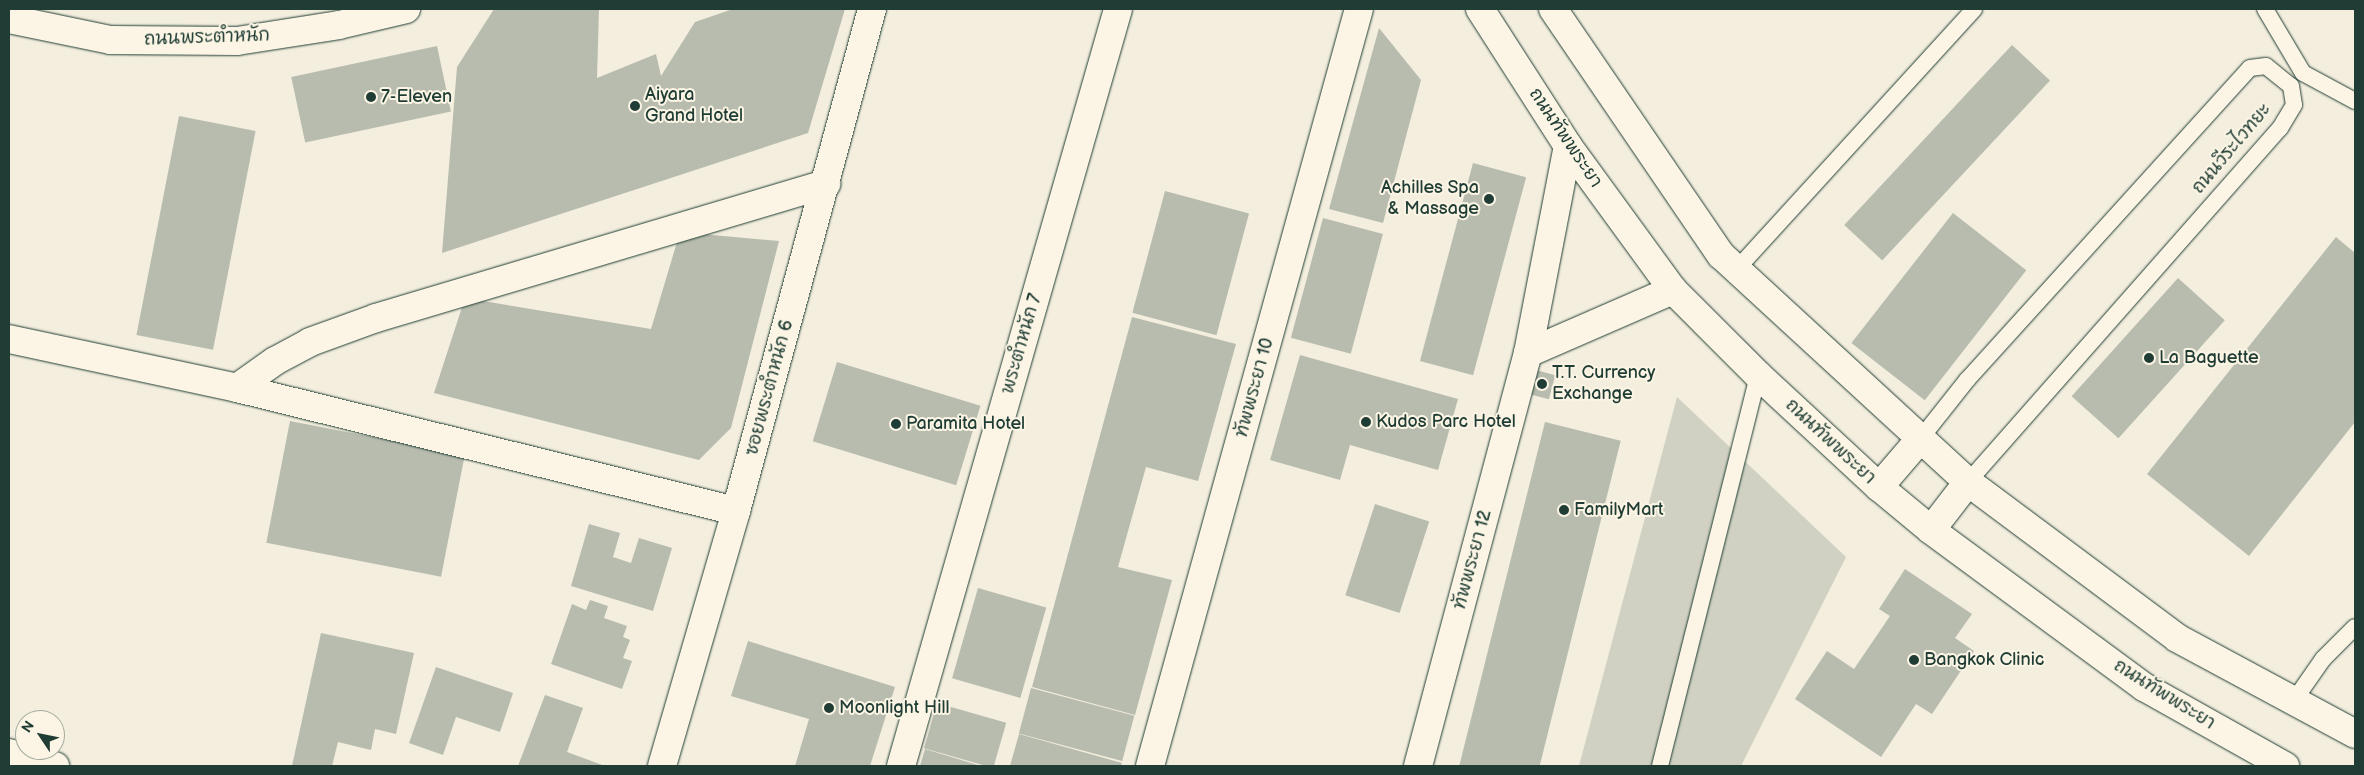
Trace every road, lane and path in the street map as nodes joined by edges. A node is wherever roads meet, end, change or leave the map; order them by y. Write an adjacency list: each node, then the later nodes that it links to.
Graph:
1 (406, 9): 9 (street, ถนนพระตำหนัก)
2 (872, 9): 14 (street, ซอยพระตำหนัก 6)
3 (1118, 9): 32 (street, พระตำหนัก 7)
4 (1359, 9): 33 (street, ทัพพระยา 10)
5 (1480, 9): 13 (street, ถนนทัพพระยา)
6 (1553, 9): 15 (street)
7 (1974, 9): 15 (lane)
8 (2265, 9): 10 (lane)
9 (9, 19)
10 (2302, 73): 11 (lane); 12 (lane)
11 (2291, 86): 21 (lane); 22 (lane, ถนนวีระไวทยะ)
12 (2355, 103)
13 (1568, 146): 16 (street, ถนนทัพพระยา); 18 (street, ทัพพระยา 12)
14 (826, 184): 20 (street); 24 (street, ซอยพระตำหนัก 6)
15 (1736, 270): 21 (street)
16 (1673, 290): 18 (street); 19 (street, ถนนทัพพระยา)
17 (9, 339): 20 (street)
18 (1528, 353): 34 (street, ทัพพระยา 12)
19 (1758, 375): 23 (street, ถนนทัพพระยา); 35 (lane)
20 (237, 388): 24 (street)
21 (1921, 438): 22 (street); 23 (street)
22 (1968, 482): 25 (street); 27 (street)
23 (1879, 487): 25 (street, ถนนทัพพระยา)
24 (736, 511): 31 (street, ซอยพระตำหนัก 6)
25 (1931, 530): 36 (street, ถนนทัพพระยา)
26 (2355, 627): 27 (lane)
27 (2293, 702): 28 (street)
28 (2355, 734)
29 (9, 752): 30 (street)
30 (55, 766)
31 (662, 766)
32 (901, 766)
33 (1150, 766)
34 (1418, 766)
35 (1660, 766)
36 (2285, 766)

